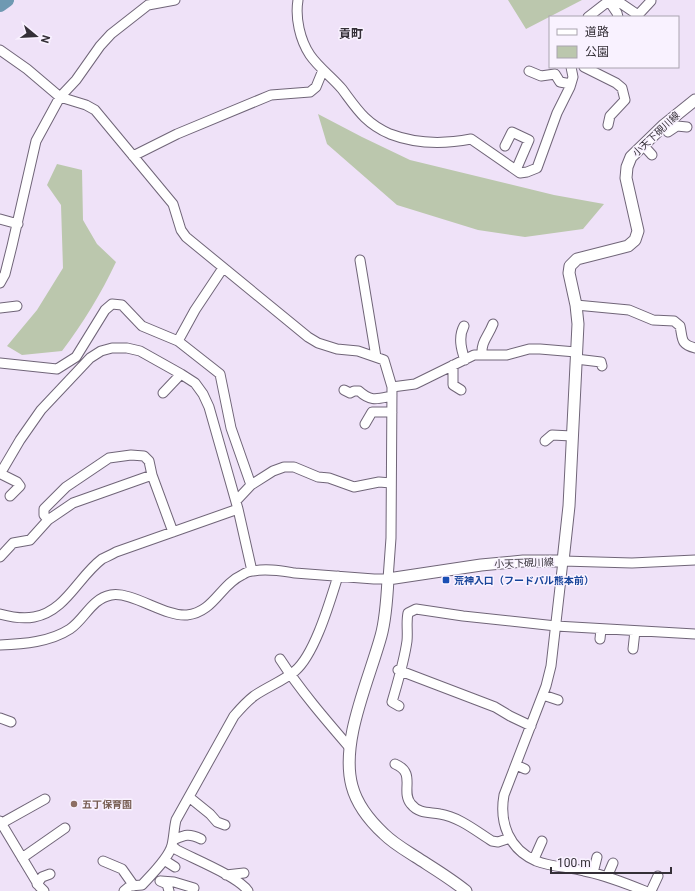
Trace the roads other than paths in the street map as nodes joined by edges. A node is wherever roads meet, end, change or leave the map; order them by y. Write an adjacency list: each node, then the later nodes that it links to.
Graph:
1 (175, 0): 13 (street)
2 (298, 0): 10 (street)
3 (612, 0): 4 (street); 5 (street); 6 (street)
4 (651, 1)
5 (589, 16)
6 (618, 16)
7 (0, 50): 13 (street)
8 (571, 68): 12 (street)
9 (586, 68): 15 (street)
10 (323, 70): 21 (street); 22 (street)
11 (529, 71): 12 (street)
12 (571, 84): 22 (street)
13 (60, 97): 21 (street); 24 (street)
14 (695, 100): 17 (main road, 小天下硯川線)
15 (608, 125)
16 (687, 127): 17 (street)
17 (668, 132): 18 (main road, 小天下硯川線)
18 (643, 145): 20 (street); 28 (main road, 小天下硯川線)
19 (505, 146): 22 (street)
20 (652, 155)
21 (133, 156): 26 (street)
22 (516, 170)
23 (0, 219): 24 (street)
24 (18, 224): 27 (street)
25 (360, 260): 37 (street)
26 (224, 268): 33 (street); 37 (street)
27 (0, 283)
28 (576, 305): 34 (street); 36 (main road, 小天下硯川線)
29 (17, 306): 30 (street)
30 (0, 308)
31 (493, 324): 35 (street)
32 (464, 326): 38 (street)
33 (178, 341): 39 (street); 54 (street)
34 (695, 348)
35 (482, 355): 36 (street); 38 (street)
36 (576, 356): 41 (street); 49 (main road, 小天下硯川線)
37 (376, 357): 45 (street)
38 (465, 360): 40 (street)
39 (0, 363)
40 (453, 365): 44 (street); 45 (street)
41 (602, 366)
42 (181, 374): 46 (street); 51 (street); 56 (street)
43 (344, 390): 45 (street)
44 (461, 390)
45 (392, 392): 47 (street)
46 (163, 393)
47 (392, 412): 48 (street); 53 (street)
48 (365, 424)
49 (572, 436): 50 (street); 61 (main road, 小天下硯川線)
50 (545, 441)
51 (0, 474): 55 (street)
52 (152, 475): 57 (street); 57 (street); 58 (street)
53 (391, 483): 54 (street); 64 (street)
54 (250, 485): 56 (street)
55 (10, 496)
56 (237, 505): 58 (street); 62 (street)
57 (48, 520): 59 (street)
58 (173, 532): 65 (street)
59 (0, 557)
60 (695, 560): 61 (street)
61 (563, 561): 64 (main road, 小天下硯川線); 66 (street)
62 (252, 571): 63 (street); 71 (street)
63 (338, 576): 64 (street); 75 (street)
64 (388, 579): 82 (main road)
65 (0, 614)
66 (556, 626): 67 (street); 74 (street); 76 (street)
67 (601, 629): 68 (street); 70 (street)
68 (635, 631): 69 (street); 72 (street)
69 (695, 634)
70 (600, 639)
71 (0, 645)
72 (633, 649)
73 (280, 659): 75 (street)
74 (400, 671): 78 (street); 81 (street)
75 (290, 674): 82 (street); 86 (street)
76 (543, 694): 77 (street); 81 (street)
77 (558, 700)
78 (399, 706)
79 (0, 718): 80 (street)
80 (11, 722)
81 (531, 726): 84 (street)
82 (350, 748): 117 (main road)
83 (395, 764): 91 (street)
84 (516, 765): 85 (street); 91 (street)
85 (525, 769)
86 (189, 797): 89 (street); 94 (street)
87 (45, 799): 88 (street)
88 (1, 822): 96 (street)
89 (225, 825)
90 (65, 828): 96 (street)
91 (510, 838): 97 (street)
92 (201, 839): 94 (street)
93 (542, 841): 97 (street)
94 (172, 843): 99 (street); 105 (street)
95 (597, 857): 103 (street)
96 (22, 858): 110 (street)
97 (534, 859): 103 (street)
98 (103, 860): 111 (street)
99 (164, 860): 101 (street); 106 (street)
100 (613, 863): 108 (street)
101 (175, 867)
102 (244, 873): 105 (street)
103 (593, 873): 108 (street)
104 (50, 874): 110 (street)
105 (226, 875): 116 (street)
106 (150, 876): 109 (street); 111 (street)
107 (658, 876): 119 (street)
108 (607, 877): 118 (street)
109 (161, 881): 112 (street); 115 (street)
110 (37, 884): 113 (street)
111 (134, 886): 114 (street)
112 (194, 888)
113 (44, 891)
114 (124, 891)
115 (169, 891)
116 (248, 891)
117 (466, 891)
118 (645, 891)
119 (651, 891)

